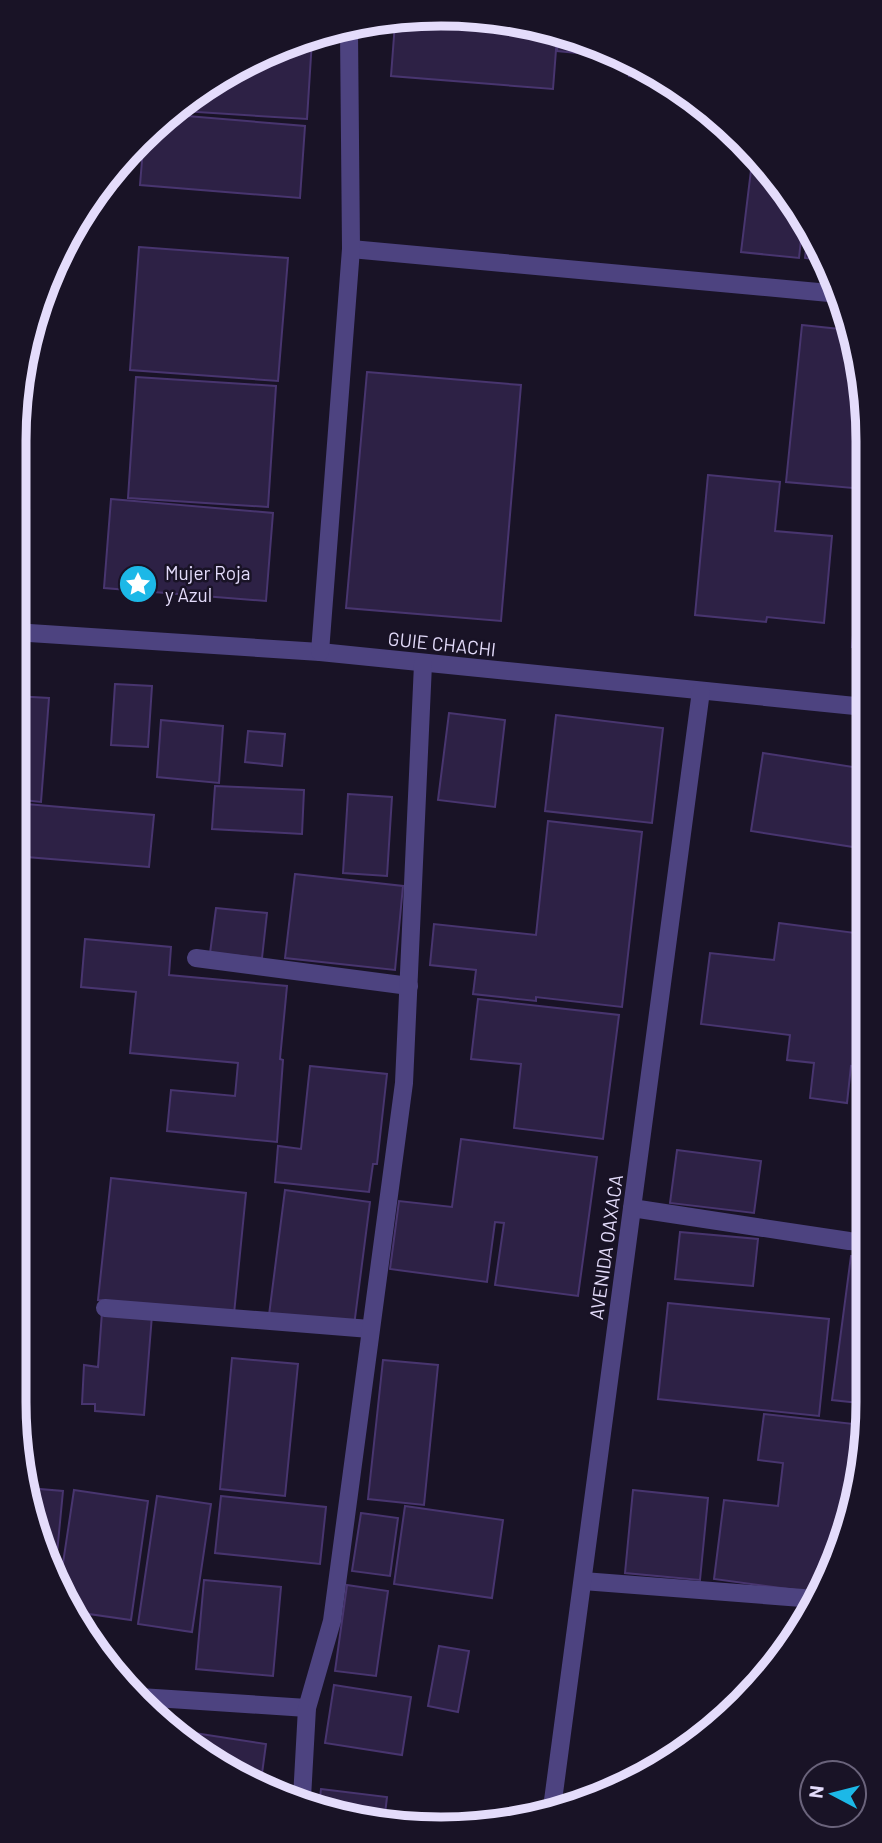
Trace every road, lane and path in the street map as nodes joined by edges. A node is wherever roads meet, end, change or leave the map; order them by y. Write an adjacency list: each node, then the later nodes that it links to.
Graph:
1 (349, 37): 2 (street)
2 (351, 249): 3 (street); 5 (street)
3 (828, 293)
4 (26, 633): 5 (street, GUIE CHACHI)
5 (320, 652): 6 (street, GUIE CHACHI)
6 (423, 664): 7 (street, GUIE CHACHI); 10 (street)
7 (701, 691): 8 (street, GUIE CHACHI); 11 (street, AVENIDA OAXACA)
8 (856, 706)
9 (196, 958): 10 (street)
10 (409, 986): 14 (street)
11 (632, 1208): 12 (street); 15 (street, AVENIDA OAXACA)
12 (856, 1241)
13 (105, 1308): 14 (street)
14 (370, 1329): 18 (street)
15 (583, 1581): 16 (street); 20 (street, AVENIDA OAXACA)
16 (806, 1598)
17 (152, 1699): 18 (street)
18 (307, 1707): 19 (street)
19 (302, 1793)
20 (553, 1801)

